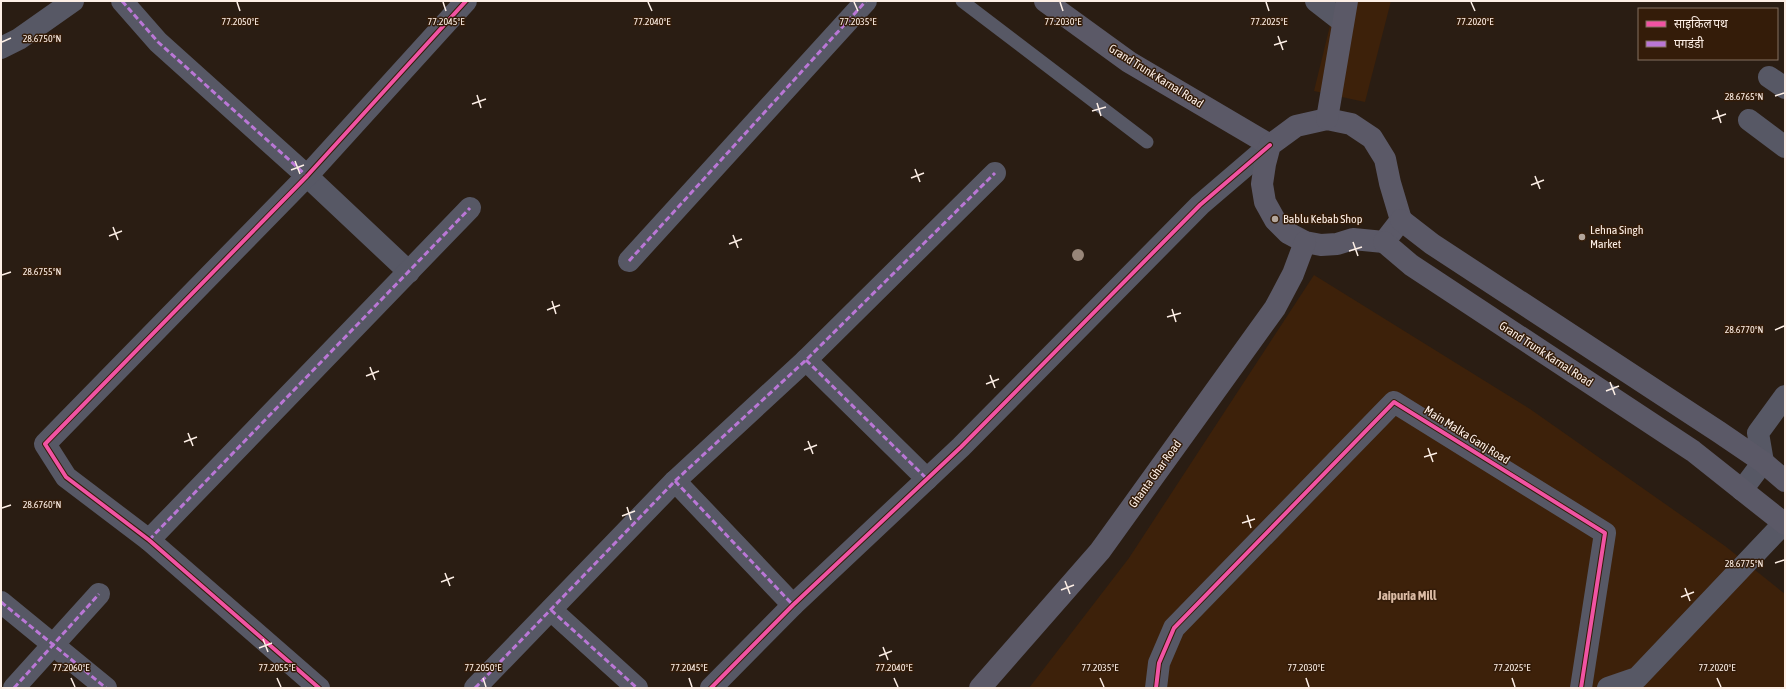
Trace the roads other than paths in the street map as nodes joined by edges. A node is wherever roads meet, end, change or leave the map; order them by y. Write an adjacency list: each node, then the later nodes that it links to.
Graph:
1 (73, 1): 10 (street)
2 (122, 1): 17 (street)
3 (466, 1): 17 (street)
4 (866, 1): 22 (street)
5 (962, 1): 13 (lane)
6 (1045, 1): 14 (main road, Grand Trunk Karnal Road)
7 (1316, 1): 9 (street)
8 (1347, 1): 9 (main road)
9 (1343, 22): 11 (main road)
10 (1, 48)
11 (1327, 119): 14 (main road); 19 (main road)
12 (1749, 120): 15 (street)
13 (1148, 142)
14 (1270, 145): 20 (main road); 27 (street)
15 (1785, 147)
16 (995, 173): 24 (street)
17 (307, 176): 23 (street); 32 (street)
18 (470, 208): 23 (street)
19 (1401, 220): 21 (main road); 26 (main road)
20 (1305, 242): 21 (main road); 44 (main road, Ghanta Ghar Road)
21 (1384, 242): 30 (main road, Grand Trunk Karnal Road)
22 (629, 262)
23 (409, 272): 32 (street)
24 (806, 360): 27 (street); 28 (street)
25 (1785, 396): 26 (street)
26 (1762, 462): 29 (main road); 30 (street)
27 (927, 479): 35 (street)
28 (675, 481): 35 (street); 36 (street)
29 (1785, 481)
30 (1742, 490): 31 (main road, Grand Trunk Karnal Road)
31 (1785, 523): 47 (street)
32 (149, 540): 40 (street)
33 (100, 594): 37 (street)
34 (1, 602): 37 (street)
35 (793, 605): 43 (street)
36 (550, 610): 41 (street); 42 (street)
37 (54, 644): 38 (street); 39 (street)
38 (14, 688)
39 (106, 688)
40 (319, 688)
41 (475, 688)
42 (637, 688)
43 (711, 688)
44 (980, 688)
45 (1156, 688): 46 (street, Main Malka Ganj Road)
46 (1581, 688)
47 (1608, 688)

